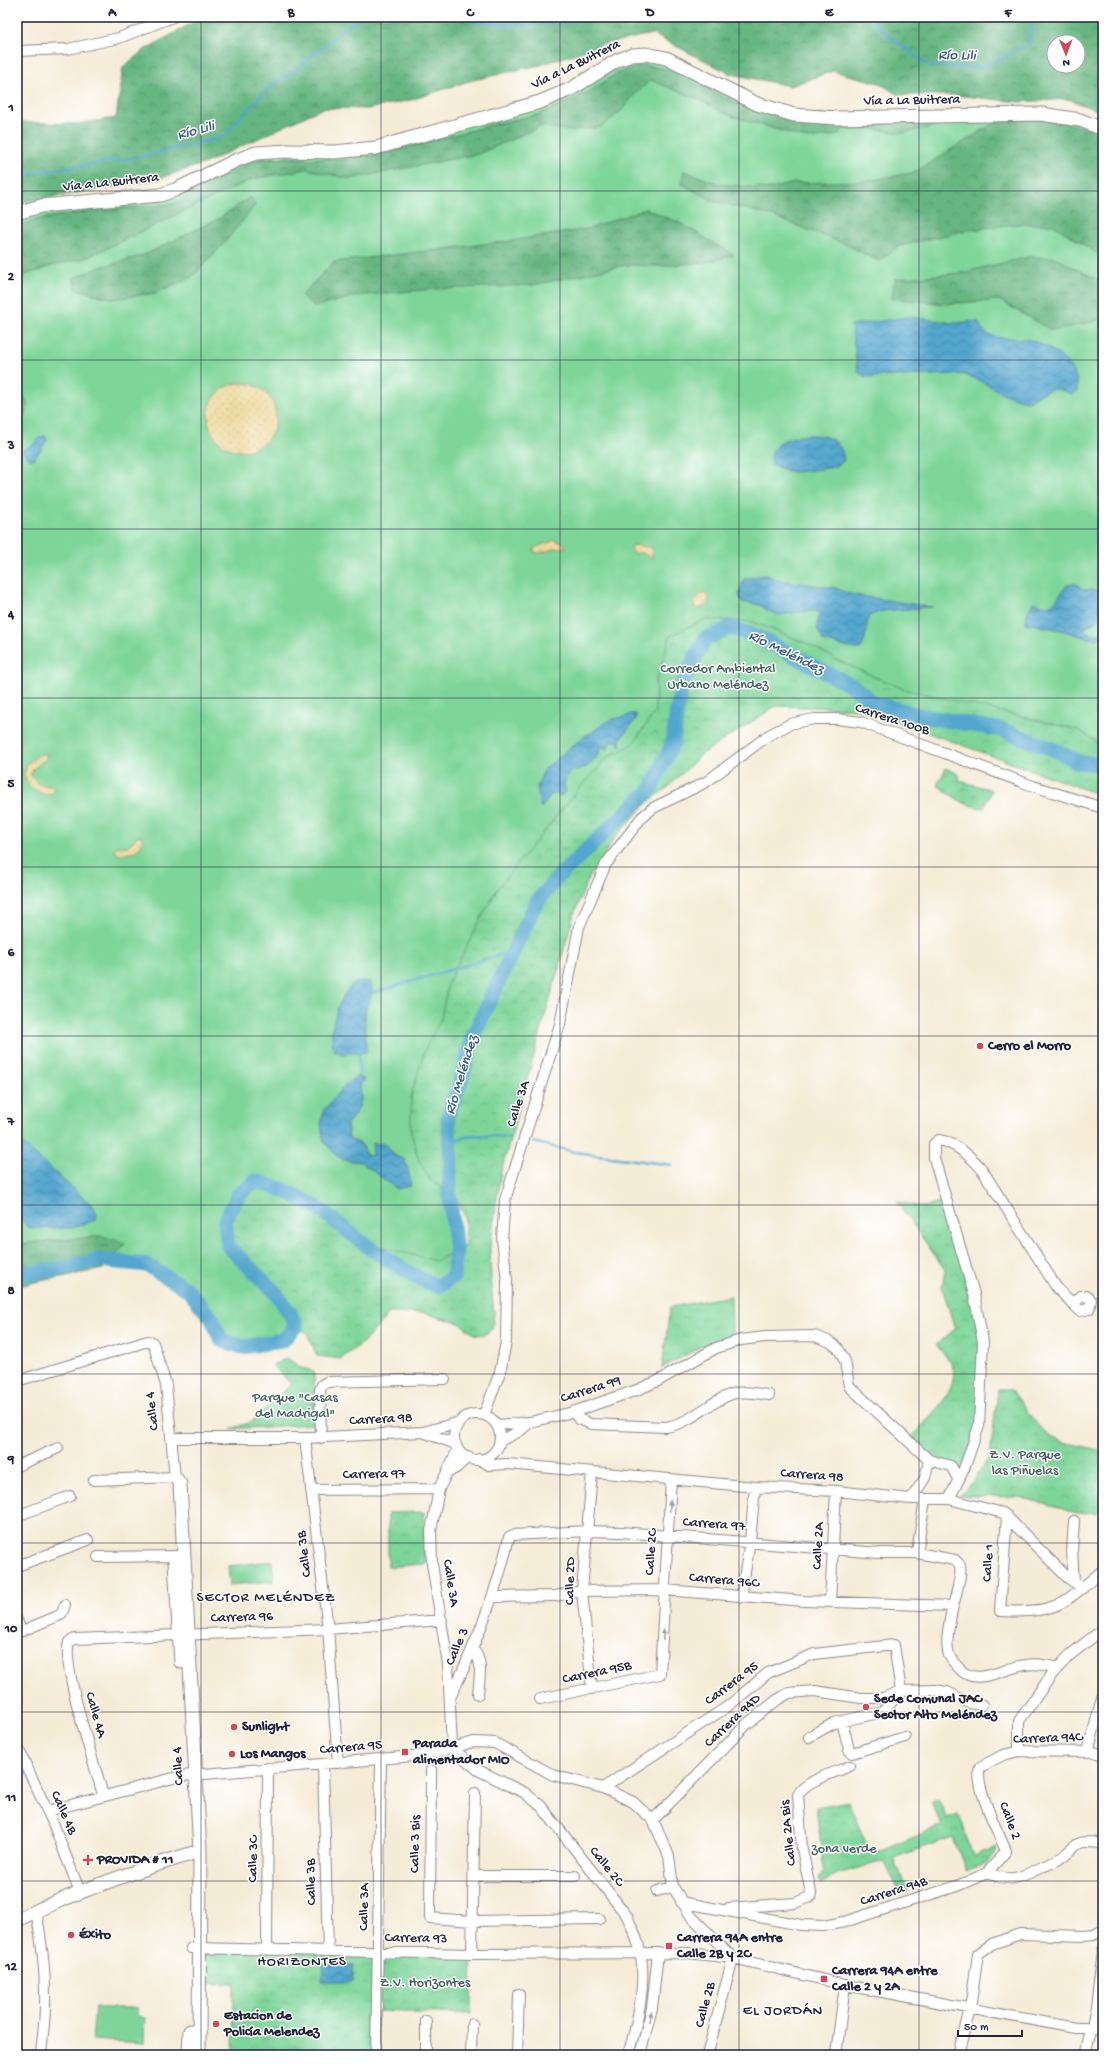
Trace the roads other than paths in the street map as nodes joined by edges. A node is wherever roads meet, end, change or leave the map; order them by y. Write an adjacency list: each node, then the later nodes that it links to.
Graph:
1 (174, 17): 2 (street)
2 (17, 51)
3 (1103, 129): 4 (street, Vía a La Buitrera)
4 (17, 213)
5 (1103, 808): 6 (street, Carrera 100B)
6 (642, 818): 12 (street, Calle 3A)
7 (1076, 1306): 28 (street)
8 (445, 1379): 19 (street)
9 (17, 1381): 17 (street, Calle 4)
10 (769, 1395): 11 (street)
11 (573, 1412): 14 (street, Carrera 99); 26 (street, Carrera 99)
12 (484, 1415): 13 (street); 15 (street)
13 (460, 1422): 16 (street, Carrera 98); 21 (street)
14 (530, 1422): 15 (street, Carrera 99); 20 (street, Carrera 99)
15 (497, 1425): 20 (street)
16 (423, 1432): 19 (street, Carrera 98); 21 (street, Carrera 98)
17 (172, 1438): 18 (street, Carrera 98); 33 (street, Calle 4)
18 (305, 1438): 19 (street, Carrera 98); 39 (street, Calle 3B)
19 (321, 1438)
20 (500, 1441): 23 (street)
21 (457, 1446): 24 (street); 32 (street, Calle 3A)
22 (58, 1448): 29 (street)
23 (495, 1451): 25 (street); 27 (street)
24 (468, 1457): 25 (street); 32 (street, Calle 3A)
25 (479, 1459): 27 (street, Carrera 98)
26 (929, 1460): 30 (street); 42 (street)
27 (508, 1464): 31 (street, Carrera 98)
28 (966, 1464): 30 (street); 35 (street)
29 (17, 1466)
30 (951, 1466): 35 (street)
31 (592, 1473): 34 (street, Carrera 98); 48 (street, Calle 2D)
32 (447, 1474): 38 (street, Calle 3A)
33 (175, 1477): 36 (street); 55 (street, Calle 4)
34 (671, 1479): 37 (street, Carrera 98); 49 (street, Calle 2C, one-way to 34)
35 (958, 1479): 44 (street)
36 (94, 1480)
37 (755, 1487): 40 (street, Carrera 98); 52 (street)
38 (439, 1489): 39 (street, Carrera 97); 69 (street, Calle 3A)
39 (311, 1490): 70 (street, Calle 3B)
40 (836, 1491): 42 (street, Carrera 98); 53 (street, Calle 2A)
41 (70, 1496): 45 (street)
42 (912, 1499): 43 (street, Carrera 98)
43 (924, 1499): 44 (street, Carrera 98); 54 (street)
44 (950, 1499): 46 (street, Carrera 98)
45 (17, 1516)
46 (1007, 1516): 59 (street, Carrera 98); 60 (street, Calle 1)
47 (1074, 1521): 59 (street)
48 (587, 1531): 49 (street, Carrera 97); 50 (street, Carrera 97); 62 (street, Calle 2D)
49 (668, 1536): 52 (street, Carrera 97); 61 (street, Calle 2C)
50 (509, 1537): 63 (street, Calle 3)
51 (88, 1540): 57 (street)
52 (750, 1541): 53 (street, Carrera 97); 64 (street)
53 (833, 1549): 54 (street, Carrera 97); 65 (street, Calle 2A)
54 (918, 1553): 67 (street, Carrera 97)
55 (180, 1556): 56 (street); 73 (street, Calle 4)
56 (98, 1557)
57 (17, 1566)
58 (1103, 1570): 60 (street)
59 (1074, 1582): 60 (street, Carrera 98)
60 (1083, 1588)
61 (664, 1590): 62 (street, Carrera 96C); 64 (street, Carrera 96C); 77 (street, Calle 2C, one-way to 61)
62 (582, 1591): 63 (street, Carrera 96C); 78 (street, Calle 2D)
63 (493, 1597): 75 (street, Calle 3)
64 (741, 1597): 65 (street, Carrera 96C)
65 (830, 1602): 67 (street, Carrera 96C)
66 (66, 1605): 72 (street)
67 (953, 1606): 76 (street, Carrera 97)
68 (17, 1620): 72 (street)
69 (442, 1620): 70 (street, Carrera 96); 81 (street, Calle 3A)
70 (328, 1629): 73 (street, Carrera 96); 94 (street, Calle 3B)
71 (1103, 1629): 76 (street)
72 (19, 1632)
73 (184, 1635): 74 (street, Carrera 96); 99 (street, Calle 4)
74 (69, 1642): 103 (street, Calle 4A)
75 (473, 1650): 80 (street); 81 (street, Calle 3)
76 (1058, 1668): 90 (street)
77 (660, 1674): 78 (street, Carrera 95B)
78 (592, 1689): 82 (street, Carrera 95B)
79 (901, 1691): 84 (street, Carrera 94D); 85 (street); 101 (street, Carrera 95); 105 (street, Carrera 94D)
80 (478, 1694)
81 (450, 1698): 89 (street, Calle 3A)
82 (540, 1699)
83 (1102, 1700): 91 (street)
84 (982, 1705)
85 (842, 1721): 86 (street); 87 (street)
86 (809, 1737)
87 (905, 1737)
88 (17, 1746): 104 (street, Calle 4B)
89 (452, 1748): 93 (street, Carrera 95); 101 (street, Carrera 95); 126 (street, Calle 2C)
90 (1019, 1751): 91 (street, Carrera 94C); 100 (street, Carrera 94C)
91 (1088, 1752): 92 (street, Carrera 94C)
92 (1103, 1755)
93 (381, 1760): 94 (street, Carrera 95); 125 (street, Calle 3A)
94 (338, 1763): 95 (street, Carrera 95)
95 (323, 1764): 97 (street, Carrera 95); 124 (street, Calle 3B)
96 (850, 1766): 115 (street, Calle 2A Bis)
97 (268, 1768): 99 (street, Carrera 95); 122 (street, Calle 3C)
98 (431, 1770): 119 (street, Calle 3 Bis)
99 (191, 1775): 103 (street, Carrera 95); 107 (street, Calle 4)
100 (978, 1775): 108 (street, Calle 2)
101 (603, 1788): 105 (street, Carrera 95)
102 (475, 1793): 109 (street)
103 (103, 1795): 104 (street, Carrera 95)
104 (48, 1811): 113 (street, Calle 4B)
105 (654, 1820): 111 (street)
106 (1103, 1844): 108 (street)
107 (196, 1853): 113 (street); 121 (street, Calle 4)
108 (987, 1873): 115 (street, Carrera 94B)
109 (474, 1876): 110 (street); 119 (street)
110 (574, 1876)
111 (673, 1887): 112 (street); 114 (street)
112 (658, 1891)
113 (80, 1892): 116 (street)
114 (681, 1902): 115 (street, Carrera 94B); 129 (street)
115 (715, 1909)
116 (36, 1911): 118 (street); 138 (street)
117 (600, 1919): 119 (street)
118 (17, 1920)
119 (473, 1921): 128 (street)
120 (1103, 1930): 133 (street)
121 (195, 1948): 122 (street, Carrera 93); 139 (street, Calle 4); 140 (street, Calle 4)
122 (267, 1949): 124 (street, Carrera 93)
123 (1103, 1950): 132 (street)
124 (328, 1951): 125 (street, Carrera 93)
125 (379, 1952): 128 (street, Carrera 93); 141 (street, Calle 3A)
126 (641, 1953): 127 (street, Carrera 93); 128 (street, Carrera 93); 145 (street, Calle 2C)
127 (658, 1953): 129 (street, Carrera 93); 146 (street, one-way to 127)
128 (472, 1954)
129 (733, 1958): 130 (street, Carrera 93); 147 (street, Calle 2B)
130 (845, 1986): 133 (street, Carrera 93); 148 (street)
131 (519, 1994): 144 (street)
132 (1100, 2006): 137 (street)
133 (970, 2009): 137 (street, Carrera 93); 149 (street)
134 (426, 2021): 142 (street)
135 (472, 2024): 143 (street)
136 (1103, 2027): 137 (street, Carrera 93)
137 (1092, 2028): 150 (street)
138 (40, 2055)
139 (189, 2055)
140 (198, 2055)
141 (376, 2055)
142 (426, 2055)
143 (471, 2055)
144 (517, 2055)
145 (628, 2055)
146 (640, 2055)
147 (707, 2055)
148 (836, 2055)
149 (958, 2055)
150 (1085, 2055)

